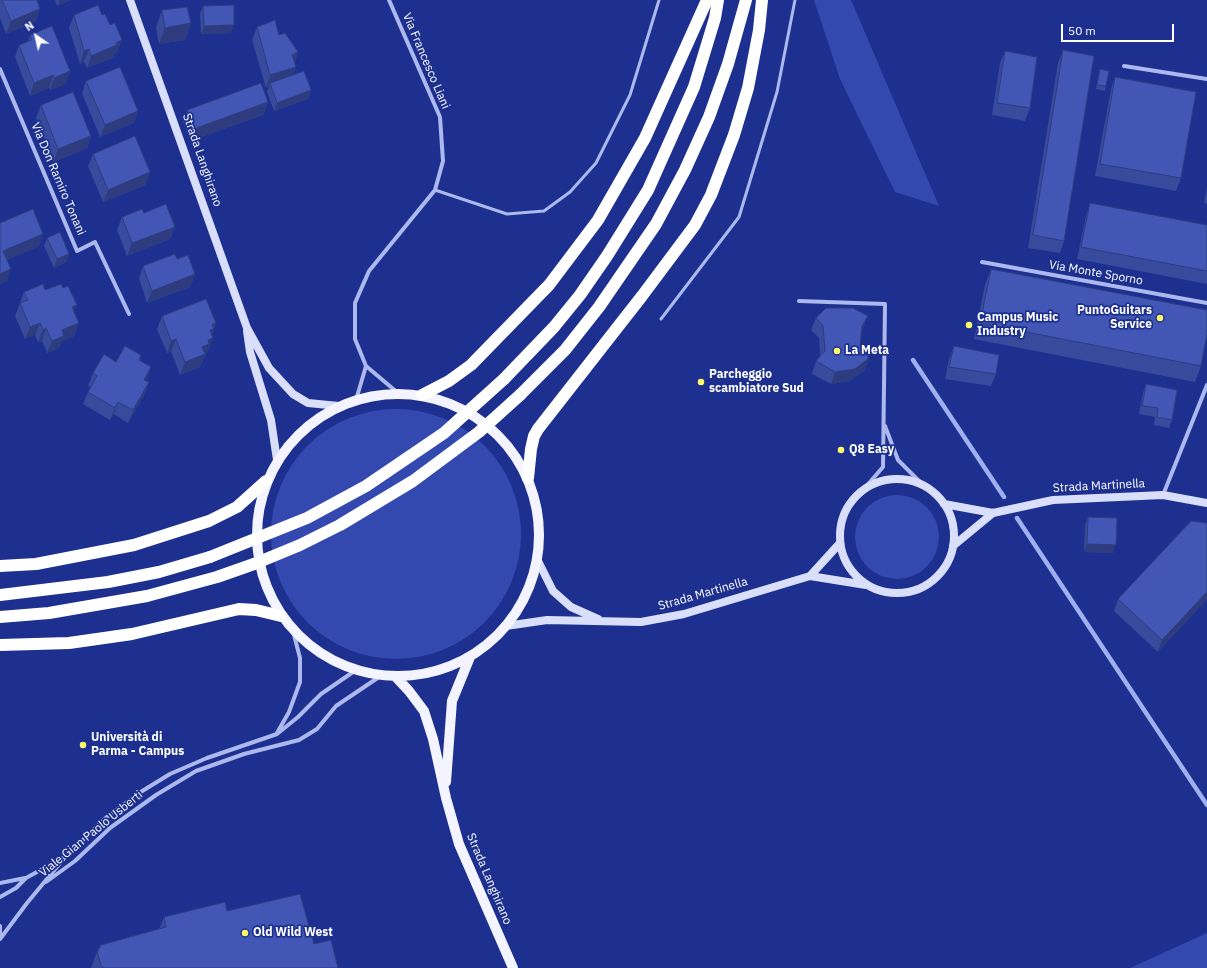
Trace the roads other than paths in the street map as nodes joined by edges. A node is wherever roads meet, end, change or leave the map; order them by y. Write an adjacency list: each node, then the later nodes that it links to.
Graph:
1 (130, 0): 18 (street, Strada Langhirano)
2 (389, 0): 12 (street, Via Francesco Liani)
3 (659, 0): 12 (lane)
4 (707, 0): 22 (highway)
5 (718, 0): 41 (highway, bridge)
6 (746, 0): 43 (highway, bridge)
7 (762, 0): 27 (highway)
8 (796, 0): 17 (lane)
9 (1124, 66): 11 (street)
10 (0, 69): 16 (street, Via Don Ramiro Tonani)
11 (1207, 79)
12 (435, 190): 19 (street, Via Francesco Liani)
13 (982, 262): 15 (street, Via Monte Sporno)
14 (799, 301): 25 (street)
15 (1207, 303)
16 (129, 314)
17 (661, 319)
18 (247, 328): 24 (street, Strada Langhirano); 26 (street, Strada Langhirano)
19 (366, 366): 21 (street, Via Francesco Liani); 23 (street)
20 (1207, 385): 31 (street)
21 (398, 393): 22 (main road, Strada Langhirano); 23 (main road, Strada Langhirano)
22 (422, 395): 27 (main road, Strada Langhirano)
23 (356, 400): 24 (main road, Strada Langhirano)
24 (339, 406): 26 (main road, Strada Langhirano)
25 (884, 424): 29 (street); 30 (street)
26 (277, 460): 28 (main road, Strada Langhirano)
27 (528, 478): 37 (main road, Strada Langhirano)
28 (266, 481): 38 (highway); 42 (main road, Strada Langhirano)
29 (924, 486): 30 (street, Strada Martinella); 33 (street, Strada Martinella)
30 (863, 490): 35 (street, Strada Martinella)
31 (1163, 495): 32 (street, Strada Martinella); 34 (street, Strada Martinella)
32 (1207, 503)
33 (944, 504): 34 (street, Strada Martinella); 36 (street, Strada Martinella)
34 (993, 513): 36 (street, Strada Martinella)
35 (840, 543): 39 (street); 40 (street, Strada Martinella)
36 (953, 546): 40 (street, Strada Martinella)
37 (537, 559): 44 (street, Strada Martinella); 45 (main road, Strada Langhirano)
38 (0, 566)
39 (810, 576): 40 (street, Strada Martinella); 44 (street, Strada Martinella)
40 (866, 584)
41 (0, 595)
42 (281, 616): 46 (main road, Strada Langhirano); 47 (highway)
43 (0, 617)
44 (600, 620): 45 (street, Strada Martinella)
45 (506, 626): 48 (main road, Strada Langhirano)
46 (294, 631): 49 (main road, Strada Langhirano); 52 (street)
47 (0, 645)
48 (470, 656): 51 (main road, Strada Langhirano); 53 (main road, Strada Langhirano)
49 (356, 670): 50 (main road, Strada Langhirano); 52 (street, Viale Gian Paolo Usberti)
50 (382, 675): 51 (main road, Strada Langhirano); 57 (street, Viale Gian Paolo Usberti)
51 (395, 676): 53 (main road, Strada Langhirano)
52 (277, 734): 54 (street, Viale Gian Paolo Usberti)
53 (446, 798): 61 (main road, Strada Langhirano)
54 (66, 856): 55 (street, Viale Gian Paolo Usberti); 57 (street, Viale Gian Paolo Usberti)
55 (26, 878): 56 (street, Viale Gian Paolo Usberti); 58 (street, Viale Gian Paolo Usberti)
56 (0, 883)
57 (41, 886): 60 (street, Viale Gian Paolo Usberti)
58 (0, 897)
59 (0, 926): 60 (street)
60 (0, 940)
61 (513, 968)

